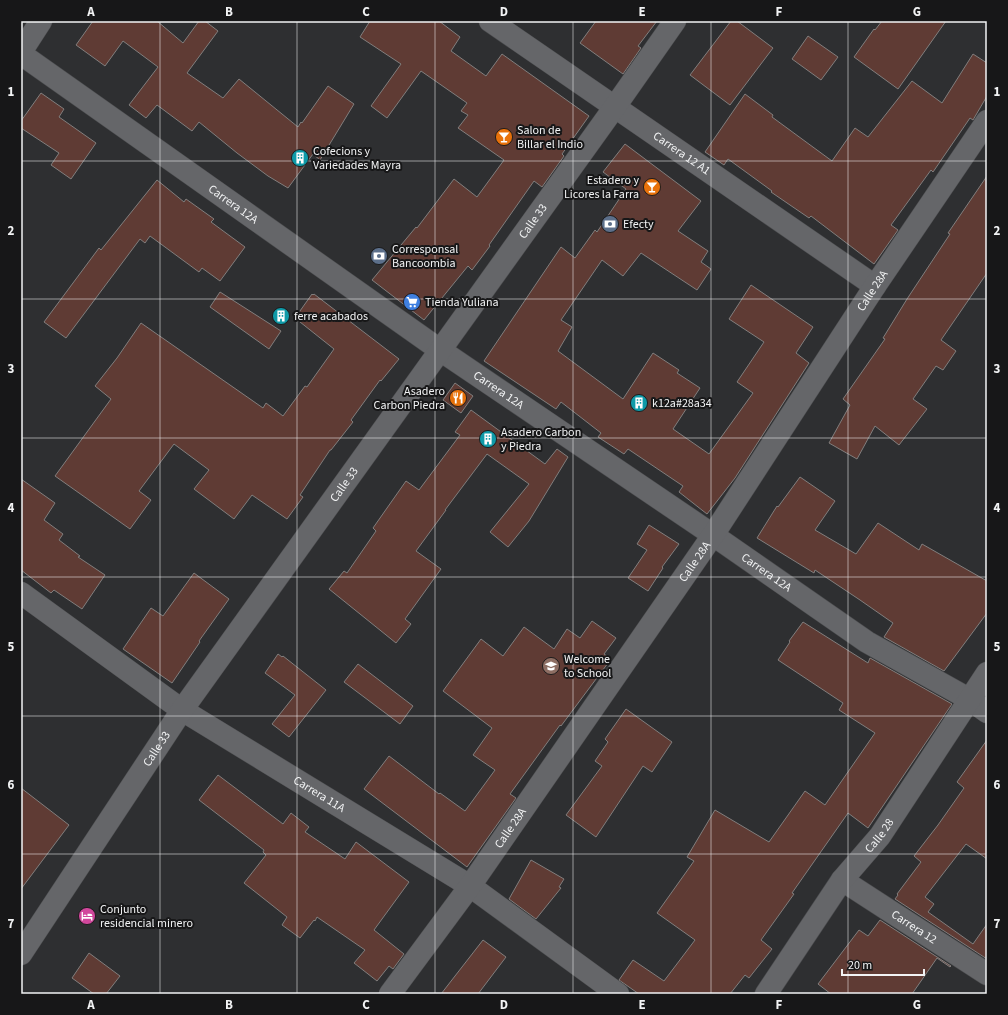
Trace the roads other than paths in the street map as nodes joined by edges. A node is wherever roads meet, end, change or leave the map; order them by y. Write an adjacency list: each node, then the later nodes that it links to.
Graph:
1 (40, 21): 4 (street)
2 (490, 21): 5 (street, Carrera 12 A1)
3 (675, 21): 5 (street, Calle 33)
4 (21, 53): 8 (street, Carrera 12A)
5 (614, 108): 7 (street, Carrera 12 A1); 8 (street, Calle 33)
6 (987, 121): 7 (street, Calle 28A)
7 (875, 286): 9 (street, Calle 28A)
8 (440, 350): 9 (street, Carrera 12A); 13 (street, Calle 33)
9 (713, 535): 12 (street, Carrera 12A); 16 (street, Calle 28A)
10 (21, 593): 13 (street, Carrera 11A)
11 (987, 673): 12 (street, Calle 28)
12 (969, 699): 14 (street, Carrera 12A); 15 (street, Calle 28)
13 (182, 710): 16 (street, Carrera 11A); 17 (street, Calle 33)
14 (987, 712)
15 (842, 880): 18 (street, Carrera 12); 21 (street, Calle 28)
16 (470, 886): 19 (street, Calle 28A); 20 (street, Carrera 11A)
17 (21, 954)
18 (987, 974)
19 (390, 994)
20 (618, 994)
21 (766, 994)

